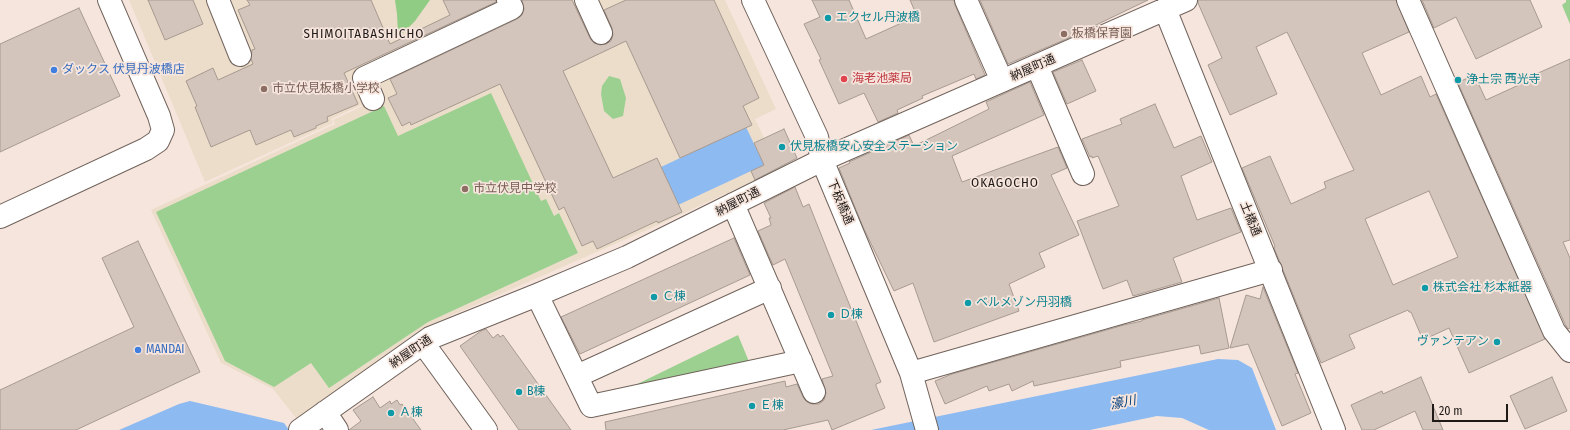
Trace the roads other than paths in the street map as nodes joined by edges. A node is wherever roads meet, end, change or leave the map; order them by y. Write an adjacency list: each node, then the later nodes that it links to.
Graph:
1 (109, 0): 18 (street)
2 (218, 0): 11 (street)
3 (508, 0): 14 (street)
4 (753, 0): 15 (street, 下板橋通)
5 (966, 0): 13 (street)
6 (1186, 0): 9 (street, 納屋町通)
7 (1408, 0): 23 (street)
8 (593, 2): 10 (street)
9 (1165, 9): 12 (street, 納屋町通); 19 (street, 土橋通)
10 (601, 33)
11 (240, 55)
12 (1037, 66): 13 (street, 納屋町通); 16 (street)
13 (1002, 81): 15 (street, 納屋町通)
14 (374, 99)
15 (822, 160): 17 (street, 納屋町通); 25 (street, 下板橋通)
16 (1084, 174)
17 (733, 204): 20 (street); 21 (street, 納屋町通)
18 (0, 217)
19 (1271, 270): 25 (street); 33 (street, 土橋通)
20 (770, 288): 24 (street); 26 (street)
21 (537, 295): 22 (street, 納屋町通); 26 (street)
22 (423, 343): 28 (street, 納屋町通); 31 (street)
23 (1570, 351)
24 (801, 361): 26 (street); 27 (street)
25 (911, 373): 32 (street, 下板橋通)
26 (577, 376)
27 (814, 392)
28 (325, 412): 29 (street, 納屋町通); 30 (street)
29 (302, 429)
30 (337, 430)
31 (486, 430)
32 (927, 430)
33 (1334, 430)

